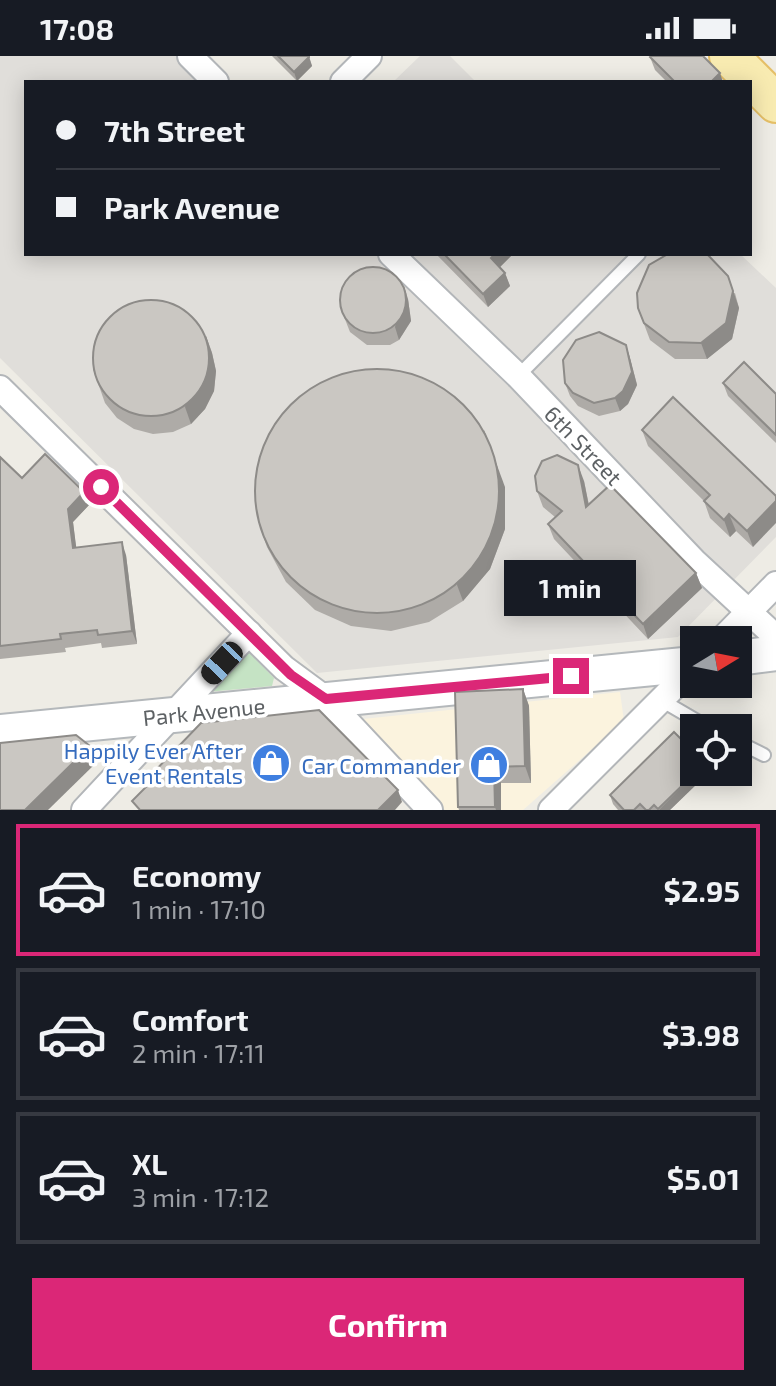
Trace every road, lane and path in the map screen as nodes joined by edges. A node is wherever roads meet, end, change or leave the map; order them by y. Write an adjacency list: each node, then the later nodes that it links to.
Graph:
1 (190, 56): 4 (street)
2 (369, 56): 5 (street)
3 (729, 56): 6 (main road)
4 (214, 80)
5 (345, 80)
6 (776, 103)
7 (393, 256): 9 (street, 6th Street)
8 (637, 256): 9 (lane)
9 (518, 376): 12 (street, 6th Street)
10 (5, 403): 14 (street)
11 (776, 584): 12 (street)
12 (747, 613): 13 (street); 15 (street, 6th Street)
13 (734, 626)
14 (249, 633): 20 (street); 22 (street)
15 (776, 637)
16 (776, 653): 17 (main road)
17 (752, 656)
18 (680, 666): 20 (main road, Park Avenue)
19 (680, 680): 21 (street)
20 (326, 699): 22 (main road, Park Avenue); 28 (street)
21 (661, 700): 23 (lane); 29 (street)
22 (175, 714): 24 (main road, Park Avenue); 27 (street)
23 (685, 714)
24 (0, 732)
25 (752, 749): 26 (lane)
26 (764, 755)
27 (84, 810)
28 (430, 810)
29 (551, 810)

